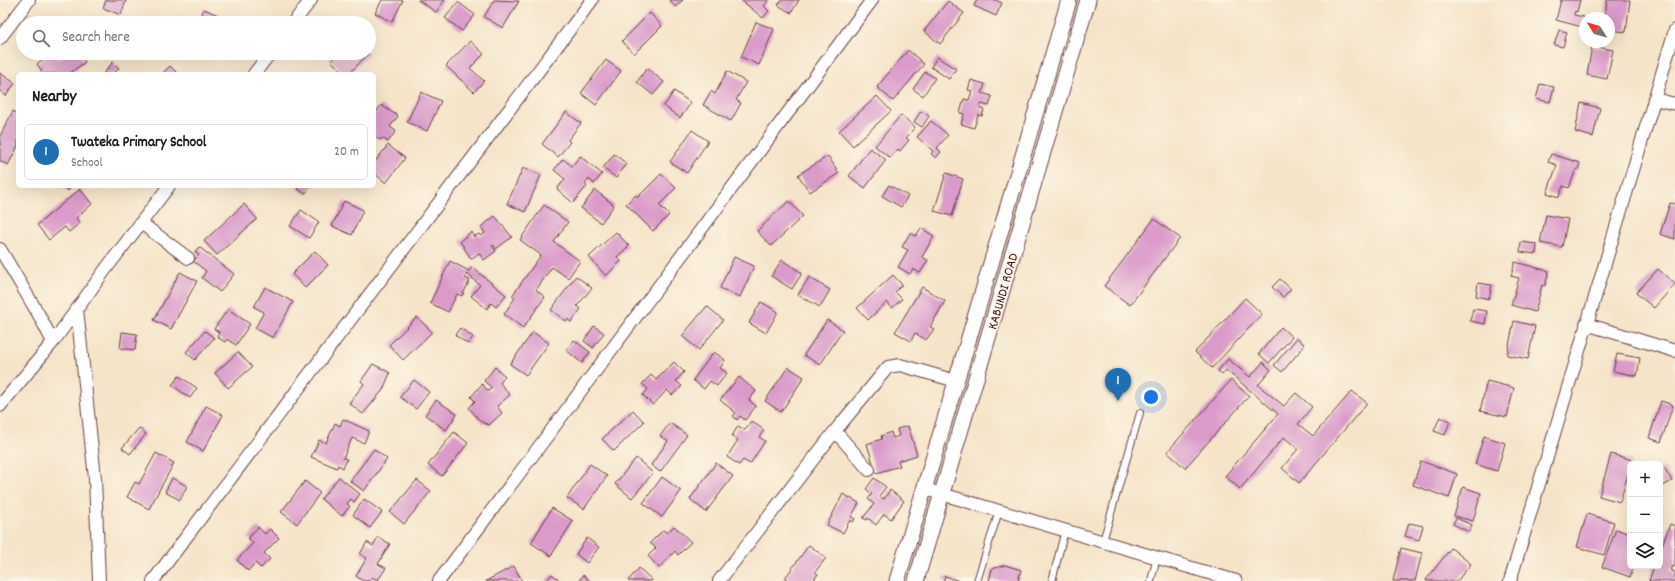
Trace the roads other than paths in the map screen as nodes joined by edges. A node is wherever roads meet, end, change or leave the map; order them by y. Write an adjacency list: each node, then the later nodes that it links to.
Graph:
1 (29, 0): 7 (street)
2 (311, 0): 8 (street)
3 (592, 0): 39 (street)
4 (872, 0): 40 (street)
5 (1068, 0): 17 (street, KABUNDI ROAD)
6 (1088, 0): 18 (street, KABUNDI ROAD)
7 (17, 16)
8 (298, 16)
9 (16, 17): 11 (street)
10 (1675, 30): 14 (street)
11 (0, 38)
12 (265, 60): 13 (street)
13 (256, 72)
14 (1654, 98): 15 (street); 23 (street)
15 (1675, 104)
16 (168, 188): 19 (street)
17 (1013, 190): 18 (street); 26 (street, KABUNDI ROAD)
18 (1030, 195): 32 (street, KABUNDI ROAD)
19 (141, 223): 21 (street); 22 (street)
20 (0, 249): 24 (street)
21 (188, 258)
22 (78, 309): 24 (street); 38 (street)
23 (1586, 324): 25 (street); 48 (street)
24 (53, 342): 27 (street)
25 (1675, 351)
26 (956, 381): 29 (street); 31 (street, KABUNDI ROAD)
27 (0, 406)
28 (1140, 413): 35 (lane)
29 (835, 431): 30 (street); 41 (street)
30 (870, 470)
31 (925, 489): 32 (street); 42 (street, KABUNDI ROAD)
32 (942, 494): 33 (street); 43 (street, KABUNDI ROAD)
33 (999, 511): 34 (street); 44 (lane)
34 (1065, 530): 35 (street); 45 (lane)
35 (1103, 541): 36 (street)
36 (1157, 557): 37 (street); 46 (lane)
37 (1207, 577): 47 (street)
38 (99, 581)
39 (153, 581)
40 (439, 581)
41 (719, 581)
42 (897, 581)
43 (916, 581)
44 (977, 581)
45 (1052, 581)
46 (1151, 581)
47 (1236, 581)
48 (1510, 581)

